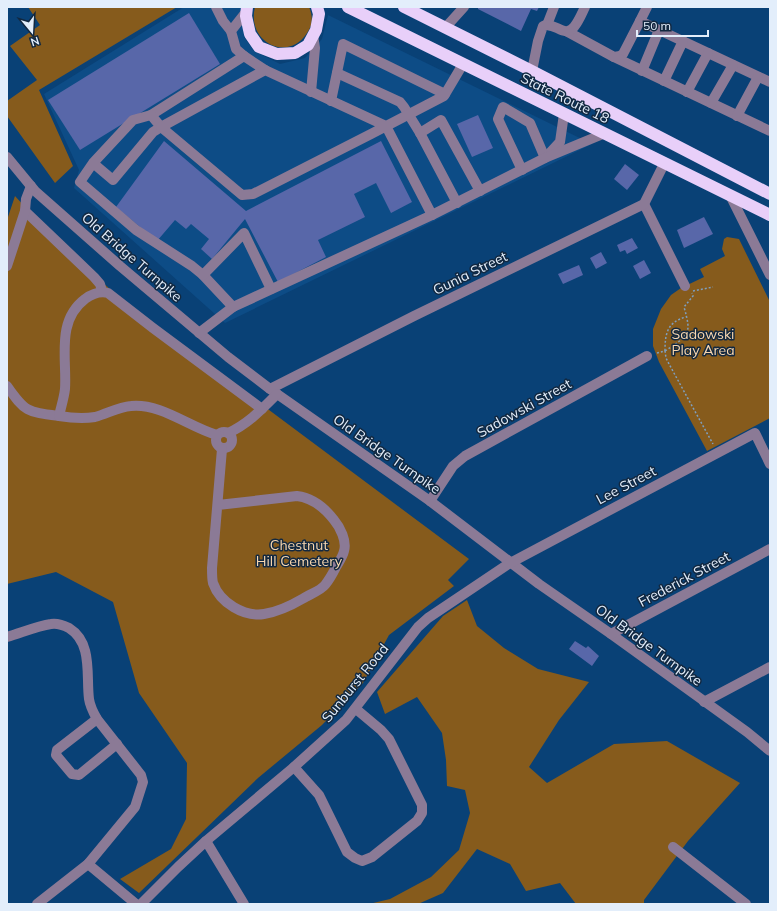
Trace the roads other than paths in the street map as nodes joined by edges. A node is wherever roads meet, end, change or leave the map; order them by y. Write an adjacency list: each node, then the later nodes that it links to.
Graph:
1 (216, 7): 14 (street)
2 (317, 7): 16 (highway)
3 (348, 7): 21 (highway, State Route 18)
4 (404, 7): 12 (highway, State Route 18)
5 (464, 7): 12 (street)
6 (554, 7): 11 (street)
7 (585, 7): 15 (street)
8 (647, 7): 10 (street)
9 (247, 9): 14 (street); 16 (highway)
10 (640, 21): 13 (street); 20 (street)
11 (547, 25): 15 (street); 24 (street)
12 (445, 28): 24 (highway, State Route 18)
13 (659, 30): 17 (street); 25 (street)
14 (231, 31): 19 (street)
15 (568, 32): 20 (street)
16 (313, 35): 30 (street)
17 (683, 41): 18 (street); 28 (street)
18 (708, 53): 22 (street); 31 (street)
19 (244, 56): 23 (street); 37 (street)
20 (614, 57): 25 (street)
21 (463, 64): 32 (street); 36 (highway, State Route 18)
22 (733, 65): 27 (street); 34 (street)
23 (264, 70): 30 (street); 40 (street)
24 (532, 71): 51 (highway, State Route 18)
25 (642, 71): 28 (street)
26 (337, 73): 32 (street); 33 (street); 35 (street)
27 (758, 77): 29 (street); 38 (street)
28 (664, 81): 31 (street)
29 (770, 82)
30 (311, 92): 33 (street)
31 (687, 92): 34 (street)
32 (444, 94): 35 (street)
33 (331, 101): 39 (street)
34 (711, 104): 38 (street)
35 (409, 114): 39 (street); 42 (street)
36 (564, 114): 43 (highway, State Route 18); 45 (street)
37 (151, 115): 40 (street); 46 (street)
38 (737, 116): 41 (street)
39 (386, 126): 40 (street); 56 (street)
40 (161, 127): 46 (street)
41 (770, 131)
42 (420, 132): 50 (street); 53 (street)
43 (603, 134): 45 (street); 47 (highway, State Route 18)
44 (7, 157): 49 (street, Old Bridge Turnpike)
45 (545, 158): 48 (street); 48 (street)
46 (93, 163): 59 (street)
47 (664, 164): 52 (highway, State Route 18); 54 (street)
48 (522, 170): 50 (street)
49 (31, 186): 55 (street); 65 (street, Old Bridge Turnpike)
50 (480, 191): 53 (street)
51 (770, 194)
52 (730, 195): 57 (highway, State Route 18); 60 (street)
53 (457, 203): 56 (street)
54 (644, 204): 61 (street); 68 (street, Gunia Street)
55 (25, 211): 58 (street); 63 (street)
56 (432, 215): 62 (street)
57 (770, 215)
58 (7, 266)
59 (203, 275): 62 (street); 64 (street)
60 (770, 275)
61 (685, 286)
62 (271, 289): 64 (street)
63 (102, 291): 69 (street); 70 (street)
64 (233, 307): 65 (street)
65 (199, 333): 68 (street, Old Bridge Turnpike)
66 (647, 356): 75 (street, Sadowski Street)
67 (7, 386): 70 (street)
68 (274, 391): 69 (street, Gunia Street); 75 (street, Old Bridge Turnpike)
69 (262, 409): 71 (street, Gunia Street)
70 (59, 416): 72 (street)
71 (228, 433): 72 (street); 73 (street)
72 (217, 435): 73 (street)
73 (222, 449): 76 (street)
74 (770, 464): 78 (street, Lee Street)
75 (430, 501): 78 (street, Old Bridge Turnpike)
76 (218, 505): 76 (street)
77 (770, 549): 79 (street, Frederick Street)
78 (510, 562): 79 (street, Old Bridge Turnpike); 83 (street, Sunburst Road)
79 (611, 634): 82 (street, Old Bridge Turnpike)
80 (7, 637): 84 (street)
81 (770, 667): 82 (street)
82 (704, 702): 86 (street, Old Bridge Turnpike)
83 (356, 709): 87 (street, Sunburst Road); 87 (street)
84 (97, 719): 85 (street); 85 (street)
85 (116, 744): 90 (street)
86 (770, 751)
87 (294, 767): 88 (street, Sunburst Road)
88 (206, 841): 93 (street, Sunburst Road); 94 (street)
89 (673, 847): 95 (street)
90 (88, 864): 91 (street); 92 (street)
91 (37, 904)
92 (136, 904)
93 (142, 904)
94 (244, 904)
95 (746, 904)

